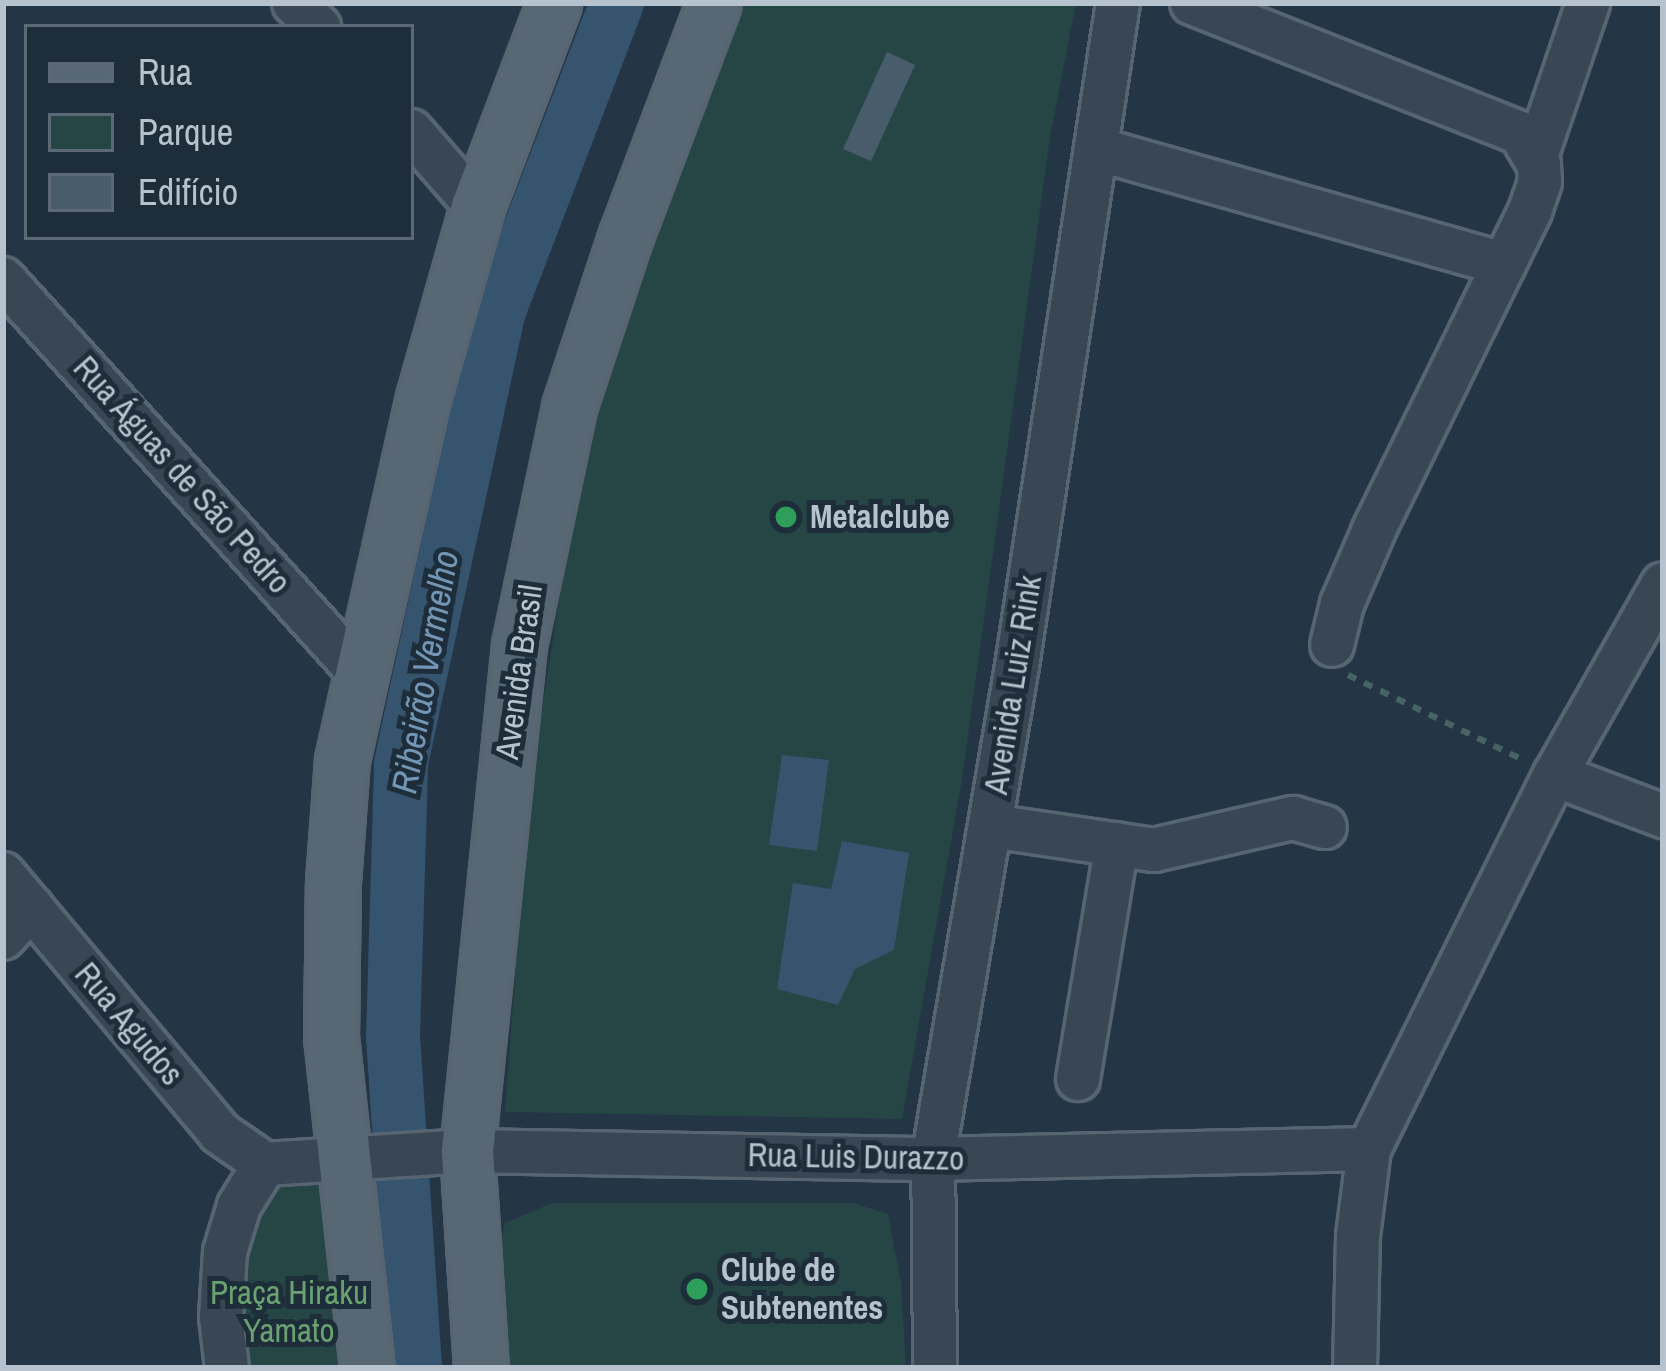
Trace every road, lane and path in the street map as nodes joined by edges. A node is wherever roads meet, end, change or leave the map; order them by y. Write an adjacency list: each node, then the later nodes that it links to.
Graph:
1 (294, 3): 7 (street)
2 (554, 3): 11 (main road)
3 (714, 3): 26 (main road, Avenida Brasil)
4 (1118, 3): 10 (street, Avenida Luiz Rink)
5 (1192, 3): 9 (street)
6 (1588, 3): 9 (street)
7 (316, 24)
8 (414, 134): 11 (street)
9 (1528, 145): 12 (street)
10 (1096, 149): 12 (street); 19 (street, Avenida Luiz Rink)
11 (477, 207): 16 (main road)
12 (1504, 263): 15 (street)
13 (3, 279): 16 (street, Rua Águas de São Pedro)
14 (1663, 584): 17 (street)
15 (1332, 645): 17 (path)
16 (360, 673): 28 (main road)
17 (1556, 776): 18 (street); 25 (street)
18 (1663, 816)
19 (991, 826): 21 (street); 27 (street, Avenida Luiz Rink)
20 (1325, 826): 21 (street)
21 (1117, 844): 24 (street)
22 (3, 874): 23 (street, Rua Agudos)
23 (17, 922): 29 (street, Rua Agudos)
24 (1078, 1079)
25 (1369, 1149): 27 (street, Rua Luis Durazzo); 34 (street)
26 (466, 1151): 27 (street, Rua Luis Durazzo); 28 (street, Rua Luis Durazzo); 32 (main road, Avenida Brasil)
27 (933, 1159): 33 (street, Avenida Luiz Rink)
28 (343, 1160): 29 (street); 31 (main road)
29 (265, 1164): 30 (street)
30 (227, 1368)
31 (368, 1368)
32 (481, 1368)
33 (935, 1368)
34 (1355, 1368)

